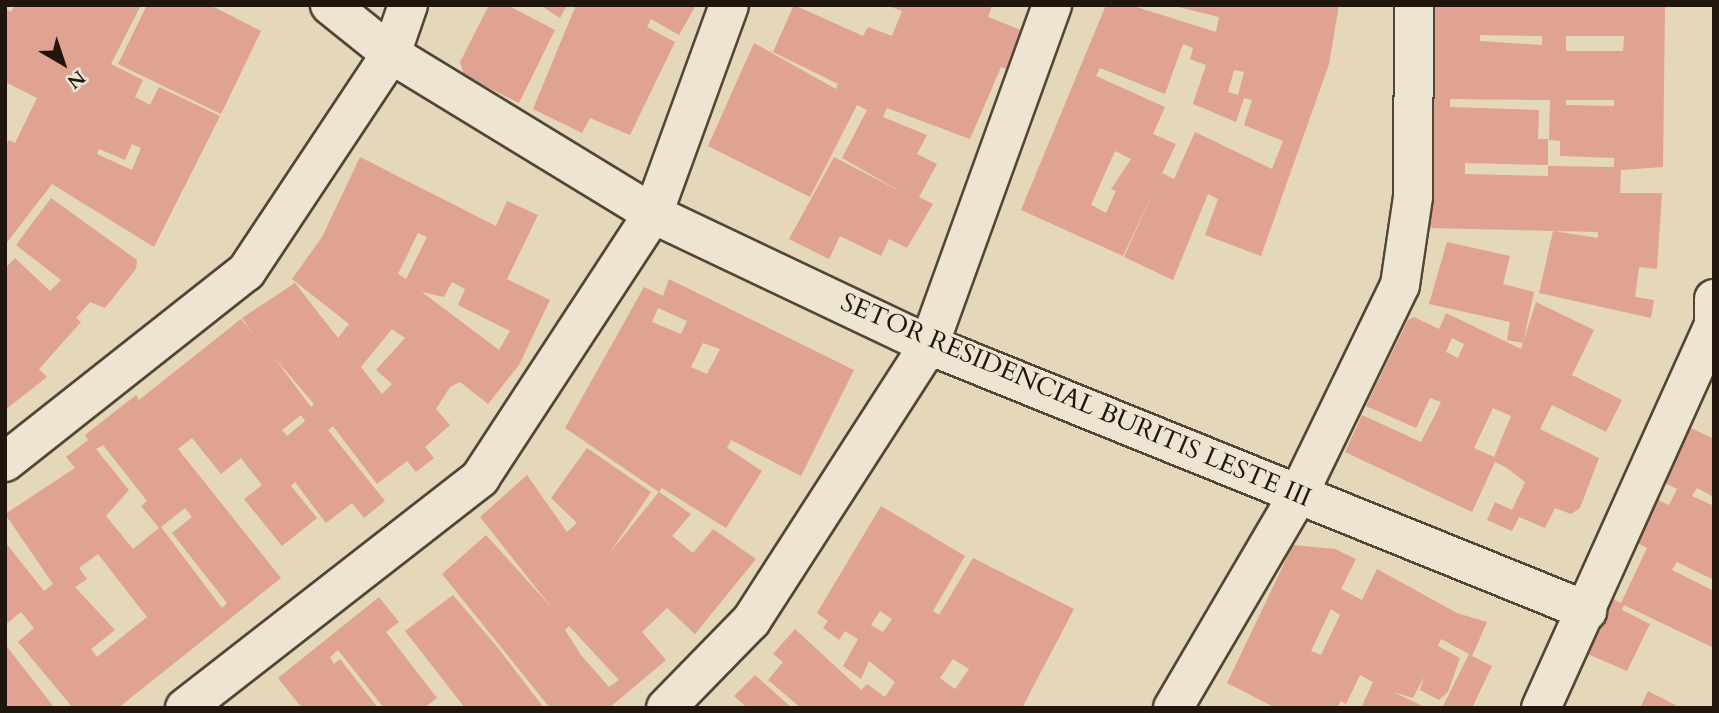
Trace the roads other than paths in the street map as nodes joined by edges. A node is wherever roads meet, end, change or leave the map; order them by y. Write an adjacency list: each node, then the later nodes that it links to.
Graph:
1 (330, 5): 6 (street, SETOR RESIDENCIAL BURITIS LESTE III)
2 (408, 5): 6 (street)
3 (729, 5): 7 (street)
4 (1052, 5): 10 (street)
5 (1414, 5): 12 (street)
6 (390, 54): 7 (street, SETOR RESIDENCIAL BURITIS LESTE III); 11 (street)
7 (653, 214): 10 (street, SETOR RESIDENCIAL BURITIS LESTE III); 14 (street)
8 (1714, 299): 9 (street)
9 (1714, 325): 13 (street)
10 (929, 345): 12 (street, SETOR RESIDENCIAL BURITIS LESTE III); 15 (street)
11 (5, 462)
12 (1299, 493): 13 (street, SETOR RESIDENCIAL BURITIS LESTE III); 16 (street)
13 (1587, 611): 17 (street)
14 (185, 708)
15 (666, 708)
16 (1174, 708)
17 (1541, 708)

